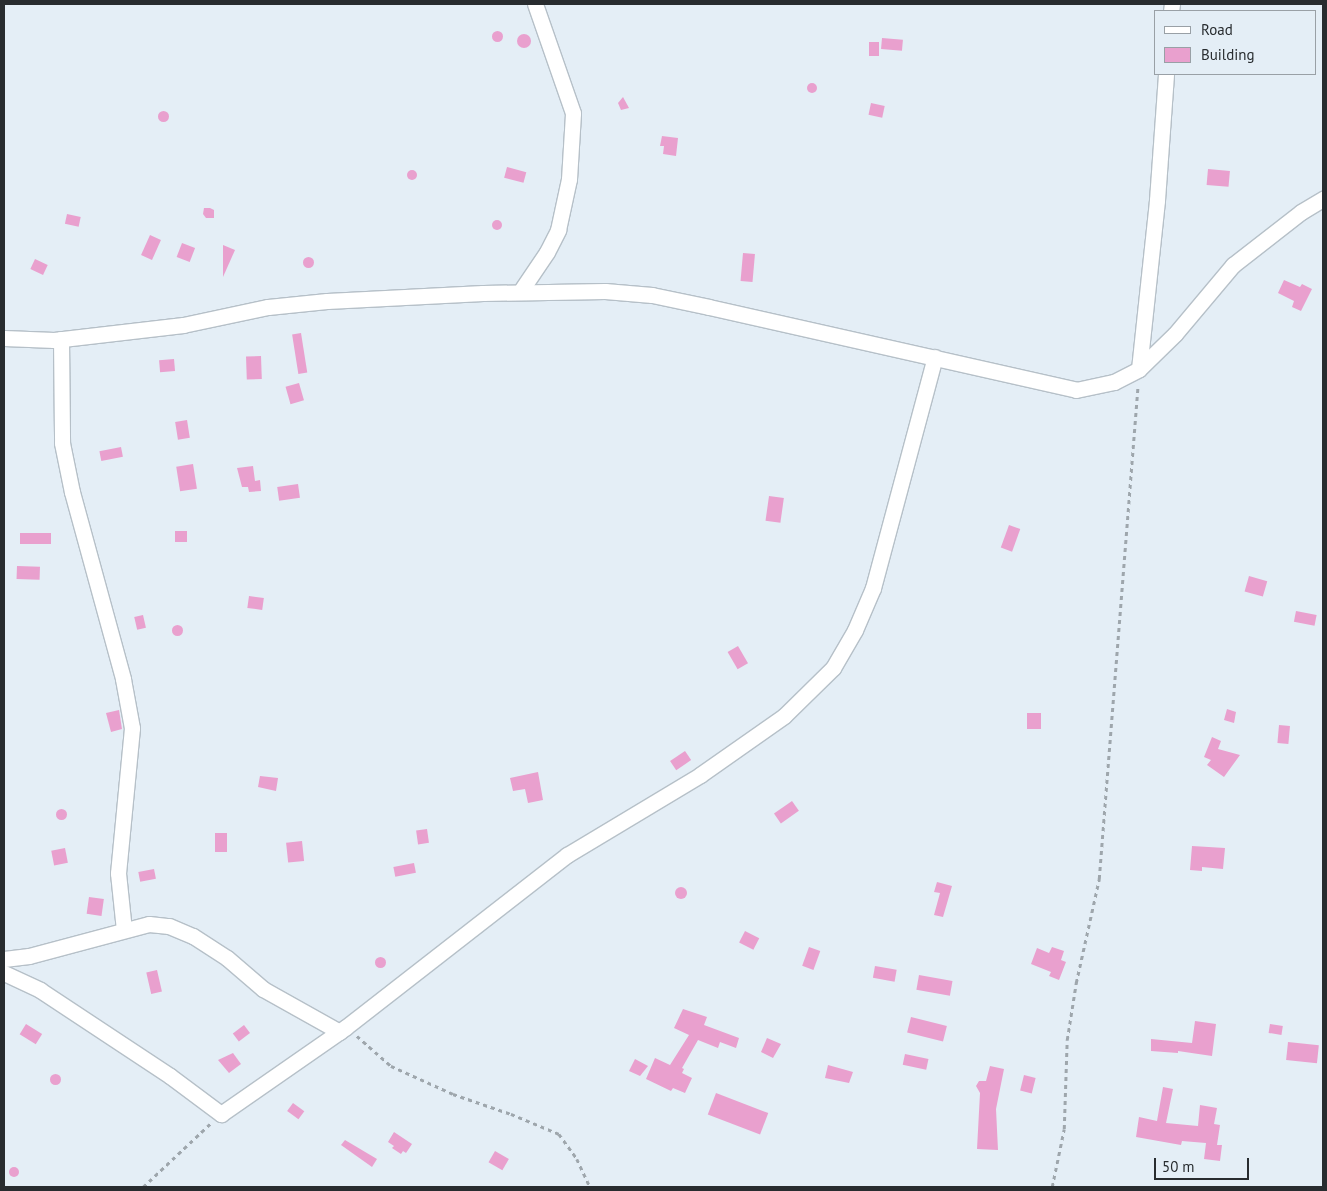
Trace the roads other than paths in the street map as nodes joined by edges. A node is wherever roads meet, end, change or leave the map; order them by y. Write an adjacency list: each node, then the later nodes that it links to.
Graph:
1 (535, 4): 4 (street)
2 (1166, 75): 8 (street)
3 (1323, 198): 8 (street)
4 (520, 292): 6 (street); 7 (street)
5 (4, 338): 6 (street)
6 (61, 339): 9 (street)
7 (935, 357): 8 (street); 12 (street)
8 (1139, 369)
9 (124, 930): 10 (street); 12 (street)
10 (4, 959)
11 (4, 973): 12 (street)
12 (343, 1030)

